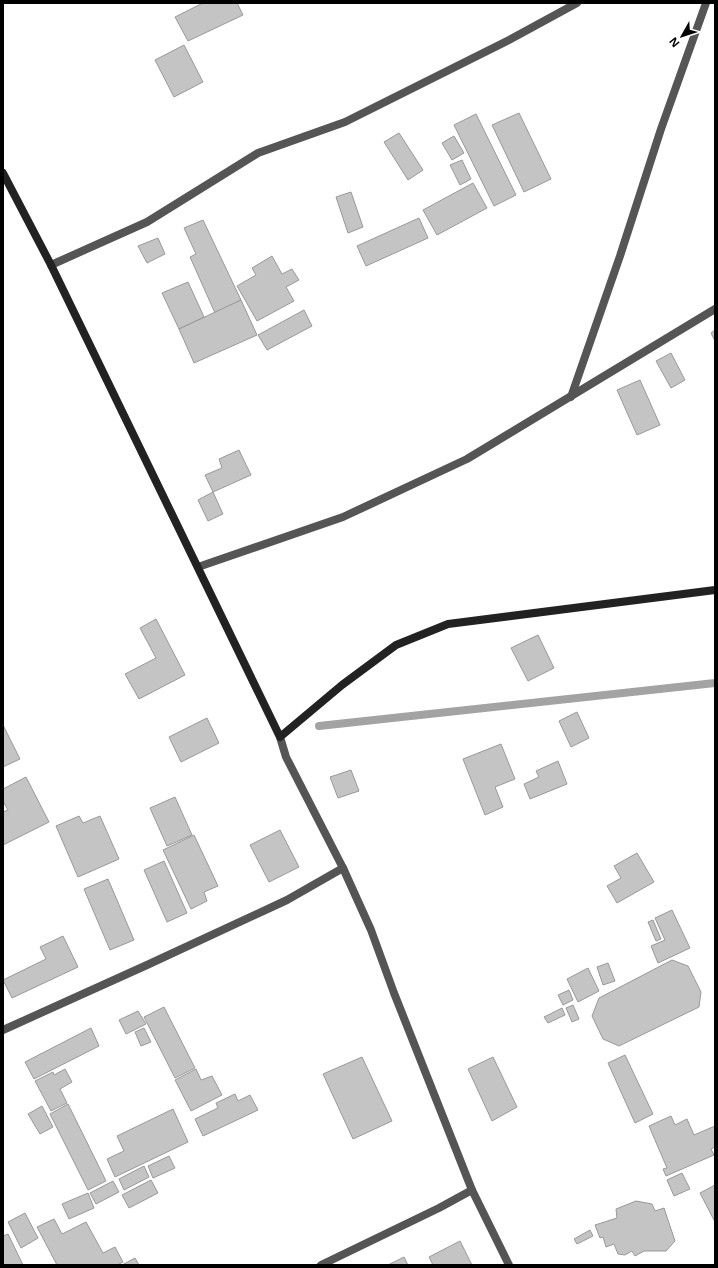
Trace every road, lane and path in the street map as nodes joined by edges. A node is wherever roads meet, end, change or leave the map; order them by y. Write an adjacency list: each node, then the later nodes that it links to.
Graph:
1 (577, 3): 4 (street)
2 (706, 3): 6 (street)
3 (3, 174): 4 (street)
4 (51, 265): 7 (street)
5 (715, 309): 6 (street)
6 (571, 396): 7 (street)
7 (198, 567): 9 (street)
8 (715, 590): 9 (street)
9 (280, 737): 10 (street)
10 (343, 868): 11 (street); 12 (street)
11 (3, 1030)
12 (472, 1190): 13 (street); 14 (street)
13 (321, 1265)
14 (509, 1265)

